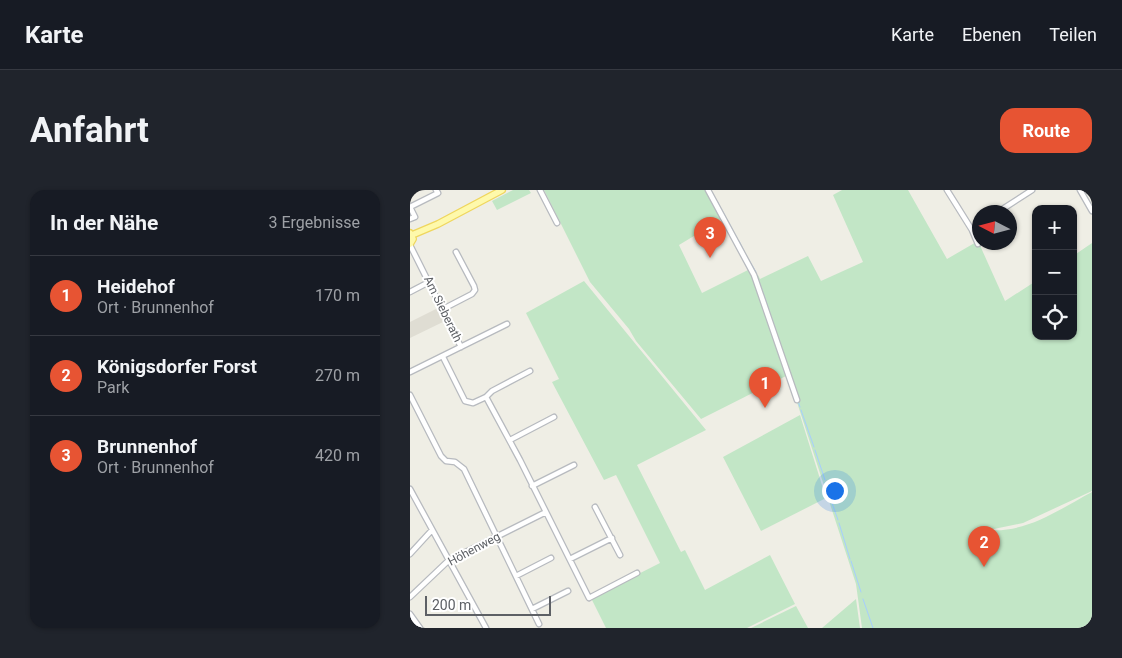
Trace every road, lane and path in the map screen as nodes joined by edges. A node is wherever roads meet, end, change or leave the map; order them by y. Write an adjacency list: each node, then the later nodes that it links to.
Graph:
1 (443, 190): 8 (street)
2 (502, 190): 15 (main road)
3 (540, 190): 13 (street)
4 (708, 190): 28 (street)
5 (947, 190): 14 (street)
6 (1032, 190): 9 (street)
7 (1080, 190): 11 (street)
8 (437, 191): 10 (street)
9 (1009, 205)
10 (410, 207): 12 (street)
11 (1092, 211)
12 (410, 219)
13 (557, 223)
14 (972, 230)
15 (411, 234): 16 (main road)
16 (410, 245): 18 (street, Am Sieberath)
17 (456, 252): 20 (street)
18 (429, 282): 19 (street); 20 (street, Am Sieberath)
19 (410, 292)
20 (443, 308): 22 (street, Am Sieberath)
21 (507, 324): 22 (street)
22 (462, 346): 23 (street)
23 (443, 356): 25 (street); 27 (street)
24 (530, 371): 27 (street)
25 (410, 372)
26 (410, 395): 37 (street)
27 (486, 397): 30 (street)
28 (797, 400)
29 (554, 417): 30 (street)
30 (510, 440): 32 (street)
31 (574, 465): 32 (street)
32 (532, 486): 35 (street)
33 (410, 489): 36 (street)
34 (596, 507): 38 (street)
35 (546, 512): 37 (street, Höhenweg); 42 (street)
36 (432, 530): 39 (street); 43 (street)
37 (497, 537): 43 (street, Höhenweg); 45 (street)
38 (612, 538): 40 (street); 42 (street)
39 (410, 554)
40 (620, 555)
41 (551, 558): 45 (street)
42 (570, 559): 44 (street)
43 (448, 561): 47 (street, Höhenweg); 52 (street)
44 (637, 573)
45 (516, 576): 48 (street)
46 (568, 591): 48 (street)
47 (410, 596)
48 (532, 609): 50 (street)
49 (410, 614): 51 (street)
50 (539, 624)
51 (420, 628)
52 (486, 628)

